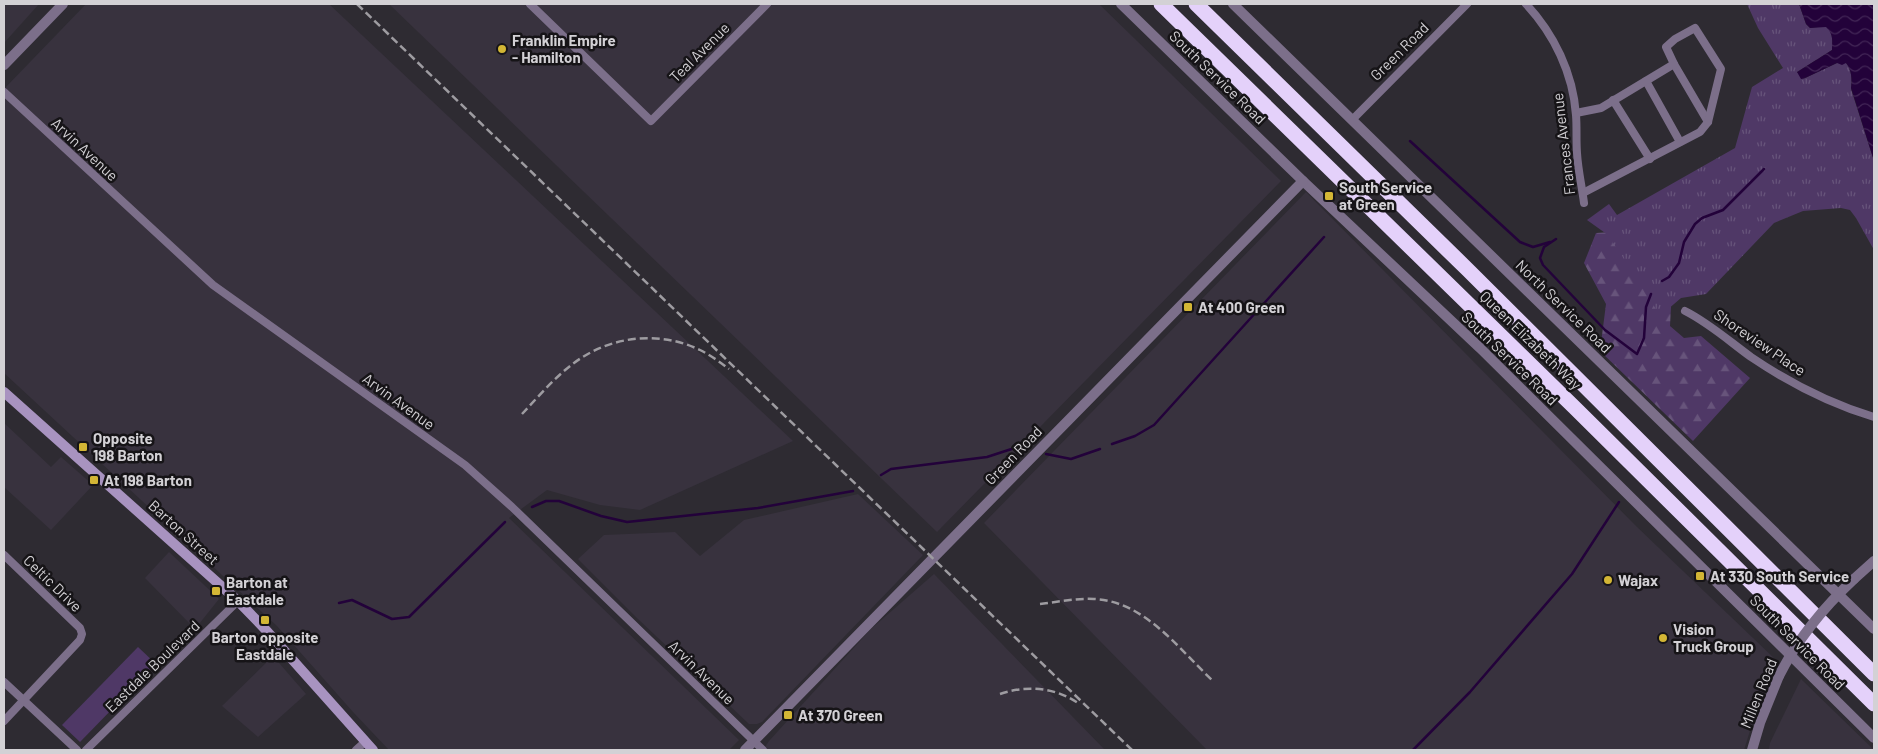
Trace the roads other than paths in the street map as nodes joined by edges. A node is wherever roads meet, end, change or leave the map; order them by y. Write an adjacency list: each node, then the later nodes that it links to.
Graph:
1 (63, 4): 11 (street)
2 (530, 4): 3 (street, Teal Avenue)
3 (767, 4)
4 (1121, 4): 20 (street, South Service Road)
5 (1161, 4): 33 (highway, Queen Elizabeth Way)
6 (1196, 4): 30 (highway, Queen Elizabeth Way)
7 (1233, 4): 16 (street, North Service Road)
8 (1467, 4): 16 (street, Green Road)
9 (1526, 4): 15 (street, Frances Avenue)
10 (1674, 64): 12 (street); 17 (street); 17 (street)
11 (4, 65)
12 (1646, 81): 14 (street); 18 (street)
13 (4, 92): 36 (street, Arvin Avenue)
14 (1613, 100): 15 (street); 19 (street)
15 (1576, 113): 21 (street, Frances Avenue)
16 (1353, 119): 29 (street, North Service Road)
17 (1708, 122): 18 (street)
18 (1680, 142): 19 (street)
19 (1650, 158): 21 (street)
20 (1303, 181): 35 (street, South Service Road); 36 (street, Green Road)
21 (1583, 193): 22 (street, Frances Avenue)
22 (1584, 203)
23 (1685, 311): 25 (street, Shoreview Place)
24 (4, 392): 28 (main road, Barton Street)
25 (1874, 417)
26 (4, 555): 32 (street, Celtic Drive)
27 (1874, 561): 44 (street, Millen Road, bridge)
28 (238, 601): 37 (main road, Barton Street); 39 (street, Eastdale Boulevard)
29 (1874, 629)
30 (1874, 674)
31 (4, 682): 32 (street)
32 (23, 700): 34 (street, Celtic Drive); 38 (street)
33 (1874, 704)
34 (4, 721)
35 (1874, 738)
36 (754, 741): 42 (street, Green Road); 43 (street, Arvin Avenue)
37 (365, 742): 40 (street); 41 (main road, Barton Street)
38 (76, 750)
39 (86, 750)
40 (356, 750)
41 (373, 750)
42 (745, 750)
43 (763, 750)
44 (1752, 750)

